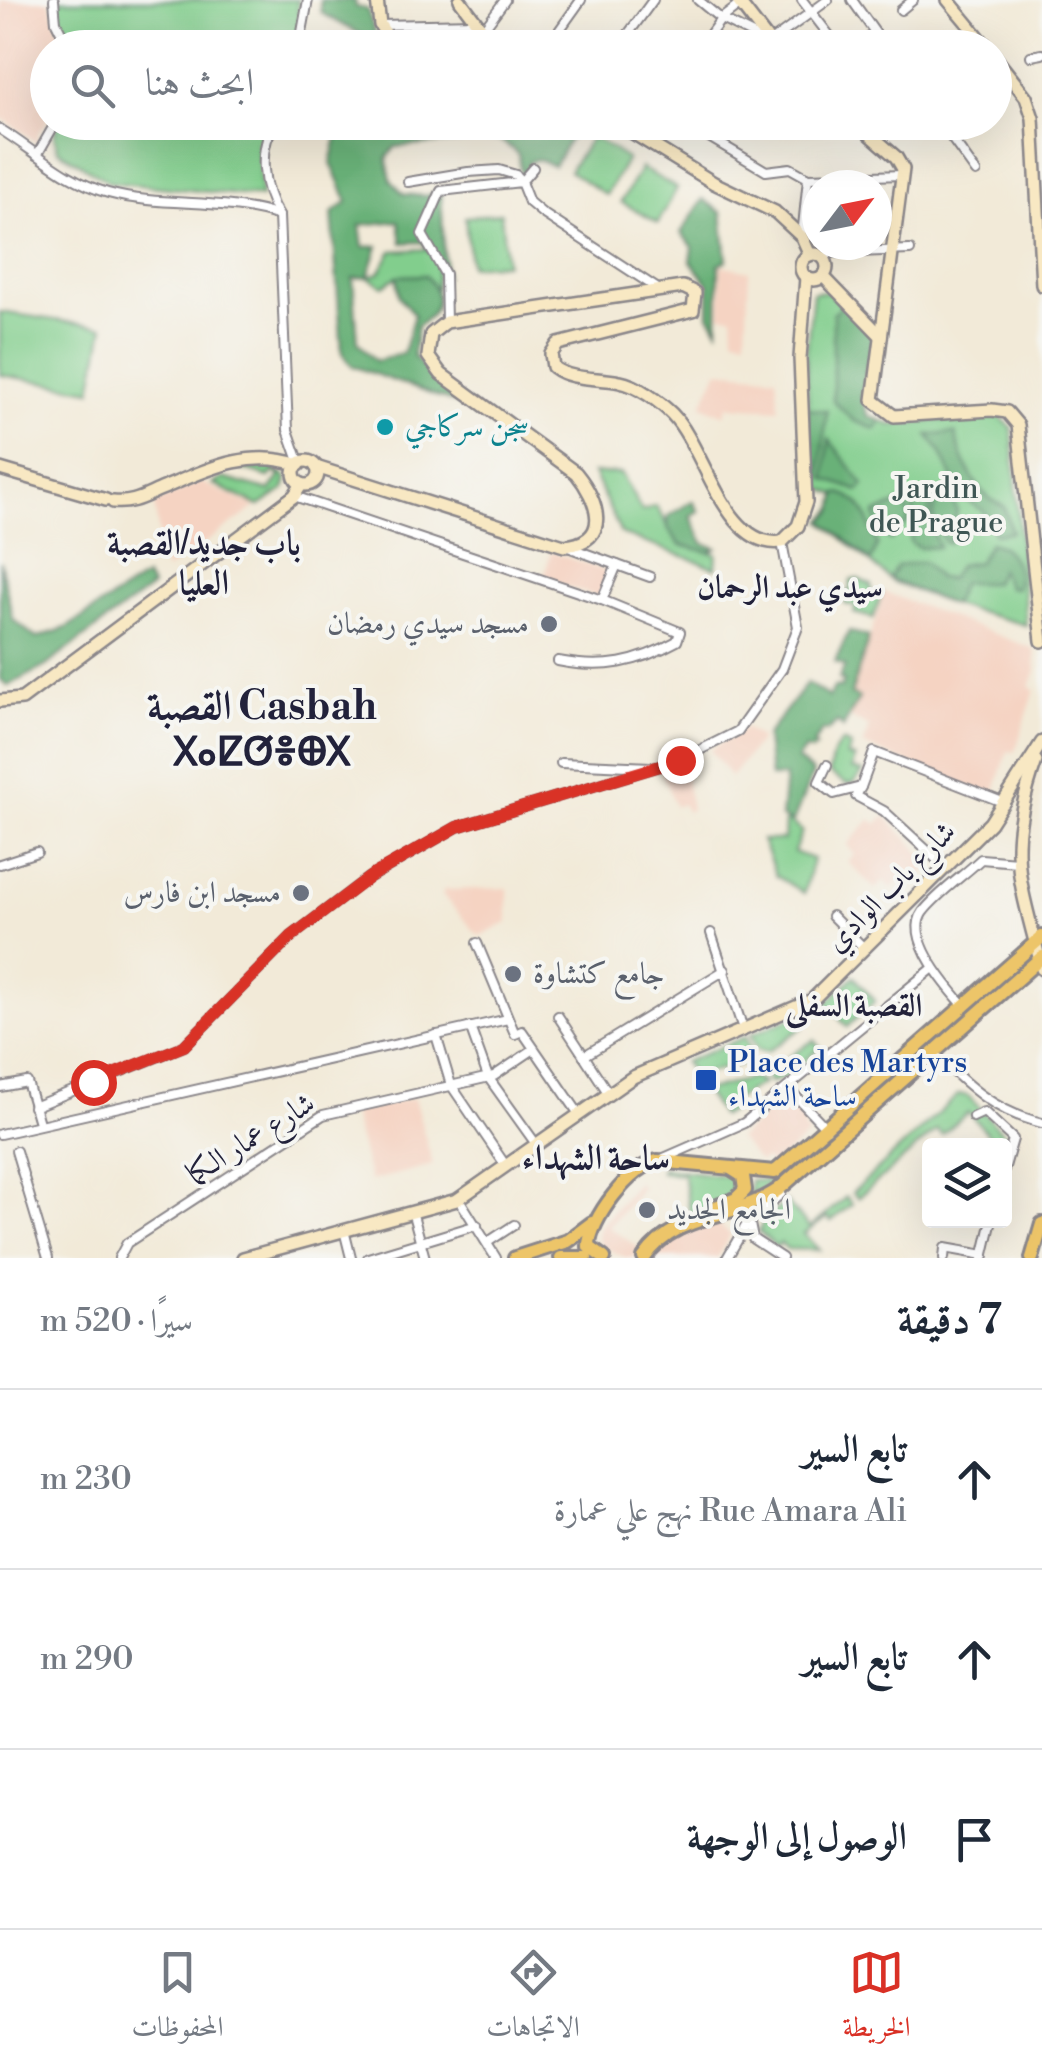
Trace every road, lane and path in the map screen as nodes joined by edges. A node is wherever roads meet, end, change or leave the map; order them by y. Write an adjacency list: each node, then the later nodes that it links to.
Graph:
1 (54, 0): 20 (street)
2 (308, 0): 21 (street)
3 (377, 0): 18 (street)
4 (460, 0): 19 (street)
5 (504, 0): 19 (street)
6 (581, 0): 24 (street)
7 (652, 0): 25 (street)
8 (698, 0): 17 (street)
9 (802, 0): 16 (street)
10 (828, 0): 16 (street)
11 (852, 0): 31 (street)
12 (913, 0): 15 (street)
13 (950, 1): 32 (street)
14 (741, 2): 17 (street); 28 (street)
15 (901, 10)
16 (812, 12): 29 (street); 30 (street)
17 (721, 19): 26 (street); 27 (street)
18 (380, 24): 19 (street); 22 (street)
19 (479, 27): 23 (street)
20 (60, 30)
21 (303, 30)
22 (384, 30)
23 (481, 30)
24 (560, 30)
25 (631, 30)
26 (713, 30)
27 (741, 30)
28 (760, 30)
29 (790, 30)
30 (826, 30)
31 (873, 30)
32 (973, 30)
33 (1042, 54): 34 (street)
34 (1030, 56)
35 (1012, 80): 45 (street)
36 (0, 129): 43 (street)
37 (46, 140): 43 (street)
38 (270, 140): 52 (street)
39 (644, 140): 53 (street)
40 (714, 140): 47 (street)
41 (877, 140): 49 (street)
42 (953, 140): 46 (street)
43 (37, 155): 52 (street)
44 (533, 168): 51 (street)
45 (1039, 170): 54 (street)
46 (976, 172)
47 (802, 175)
48 (892, 175): 49 (street)
49 (903, 175): 56 (street)
50 (408, 182): 51 (street)
51 (521, 182): 62 (street); 63 (street)
52 (279, 216): 67 (street)
53 (802, 237)
54 (1041, 247): 61 (street)
55 (910, 250): 56 (street)
56 (893, 251): 64 (street)
57 (806, 260): 60 (street)
58 (824, 260): 59 (street)
59 (823, 276): 60 (street); 64 (street)
60 (806, 277): 68 (street)
61 (1042, 284)
62 (658, 288): 63 (street); 68 (street)
63 (446, 322): 69 (street)
64 (881, 336): 73 (street)
65 (0, 469): 67 (street)
66 (316, 473): 67 (street); 67 (street); 69 (street)
67 (298, 476): 72 (street); 75 (street)
68 (782, 542): 79 (street)
69 (564, 546): 70 (street)
70 (617, 565): 71 (street); 72 (street)
71 (650, 577)
72 (602, 600): 74 (street)
73 (1042, 641)
74 (558, 660)
75 (0, 700)
76 (1042, 742): 81 (street, شارع باب الوادي); 83 (street)
77 (561, 763): 79 (street)
78 (827, 765): 80 (street)
79 (658, 767): 109 (street)
80 (861, 788): 81 (street); 85 (street)
81 (1005, 803): 85 (street, شارع باب الوادي)
82 (36, 852): 84 (street)
83 (1017, 862): 87 (street); 92 (street)
84 (0, 864)
85 (945, 867): 86 (street, شارع باب الوادي)
86 (907, 902): 87 (street); 91 (street, شارع باب الوادي)
87 (922, 914): 93 (street)
88 (832, 916): 91 (street)
89 (711, 933): 94 (street)
90 (476, 943): 97 (street)
91 (864, 948): 99 (street, شارع باب الوادي)
92 (1040, 953): 95 (main road); 103 (main road)
93 (932, 969): 95 (street); 107 (street)
94 (725, 970): 99 (street); 102 (street)
95 (965, 1007): 114 (main road)
96 (558, 1016): 102 (street)
97 (508, 1019): 98 (street); 101 (street)
98 (470, 1027): 100 (street); 104 (street)
99 (742, 1029): 108 (street, شارع باب الوادي)
100 (436, 1035): 105 (street); 112 (street)
101 (534, 1049): 104 (street, شارع عمار الكما); 110 (street)
102 (584, 1056): 108 (street)
103 (931, 1057): 113 (street); 119 (main road)
104 (488, 1077): 105 (street, شارع عمار الكما); 117 (street)
105 (451, 1085): 121 (street); 138 (street, شارع عمار الكما)
106 (0, 1087): 109 (street)
107 (788, 1088): 114 (street); 120 (street)
108 (609, 1094): 110 (street, شارع باب الوادي)
109 (33, 1106): 112 (street)
110 (579, 1114): 117 (street, شارع باب الوادي)
111 (974, 1117): 116 (street)
112 (39, 1123): 115 (street)
113 (1042, 1123)
114 (827, 1130): 122 (main road)
115 (0, 1134)
116 (1011, 1138)
117 (536, 1144): 121 (street, شارع باب الوادي)
118 (16, 1152): 137 (street)
119 (817, 1155): 125 (street); 134 (main road)
120 (653, 1162): 122 (main road); 126 (main road)
121 (506, 1166): 123 (street, شارع باب الوادي)
122 (726, 1169): 134 (main road)
123 (459, 1199): 124 (street); 129 (street)
124 (412, 1211): 131 (street); 132 (street)
125 (757, 1213): 149 (street); 150 (street)
126 (600, 1214): 144 (main road); 147 (main road)
127 (1042, 1224): 151 (main road)
128 (514, 1225): 133 (street)
129 (476, 1226): 132 (street); 133 (street)
130 (990, 1228): 136 (street)
131 (344, 1230): 139 (street); 140 (street)
132 (421, 1242): 141 (street); 142 (street)
133 (488, 1242): 143 (street)
134 (656, 1242): 148 (main road)
135 (945, 1253): 136 (street)
136 (983, 1256)
137 (48, 1258)
138 (119, 1258)
139 (246, 1258)
140 (351, 1258)
141 (368, 1258)
142 (425, 1258)
143 (496, 1258)
144 (515, 1258)
145 (561, 1258): 146 (main road)
146 (586, 1258)
147 (604, 1258)
148 (644, 1258)
149 (727, 1258)
150 (782, 1258)
151 (1032, 1258)

